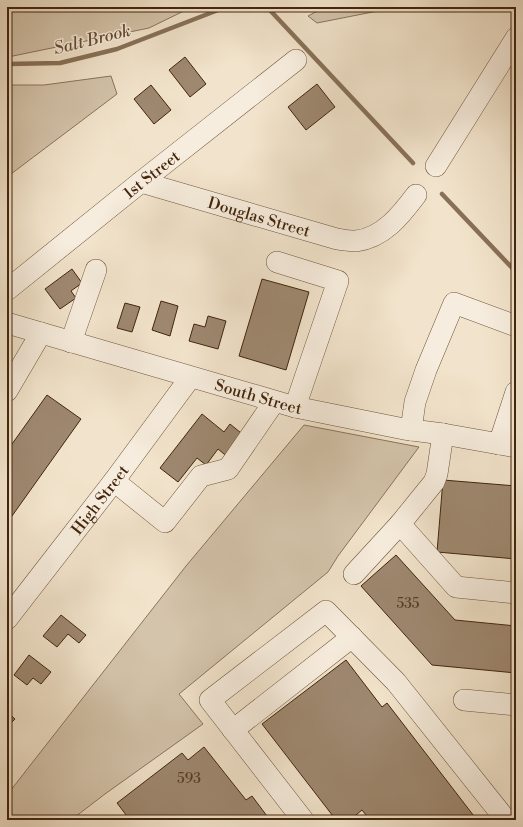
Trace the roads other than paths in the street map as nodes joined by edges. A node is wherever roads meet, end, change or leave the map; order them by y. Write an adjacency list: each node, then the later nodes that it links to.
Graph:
1 (516, 38): 3 (street)
2 (296, 60): 4 (street, 1st Street)
3 (436, 166)
4 (141, 182): 5 (street, Douglas Street); 8 (street, 1st Street)
5 (416, 195)
6 (277, 262): 17 (street)
7 (96, 270): 12 (street)
8 (7, 290)
9 (7, 323): 11 (street, South Street)
10 (516, 326): 18 (street)
11 (40, 333): 12 (street, South Street); 14 (street)
12 (71, 342): 13 (street, South Street)
13 (190, 378): 16 (street, South Street); 21 (street, High Street)
14 (7, 391)
15 (516, 392): 20 (street)
16 (274, 402): 17 (street, South Street); 21 (street)
17 (295, 407): 18 (street, South Street)
18 (411, 430): 19 (street, South Street)
19 (442, 434): 20 (street, South Street); 22 (street)
20 (507, 446)
21 (114, 481): 25 (street, High Street)
22 (400, 524): 23 (street); 24 (street)
23 (354, 574)
24 (516, 593)
25 (7, 619)
26 (352, 637): 29 (street); 29 (street); 31 (street)
27 (464, 700): 28 (street)
28 (516, 705)
29 (233, 730): 30 (street)
30 (303, 820)
31 (506, 820)

